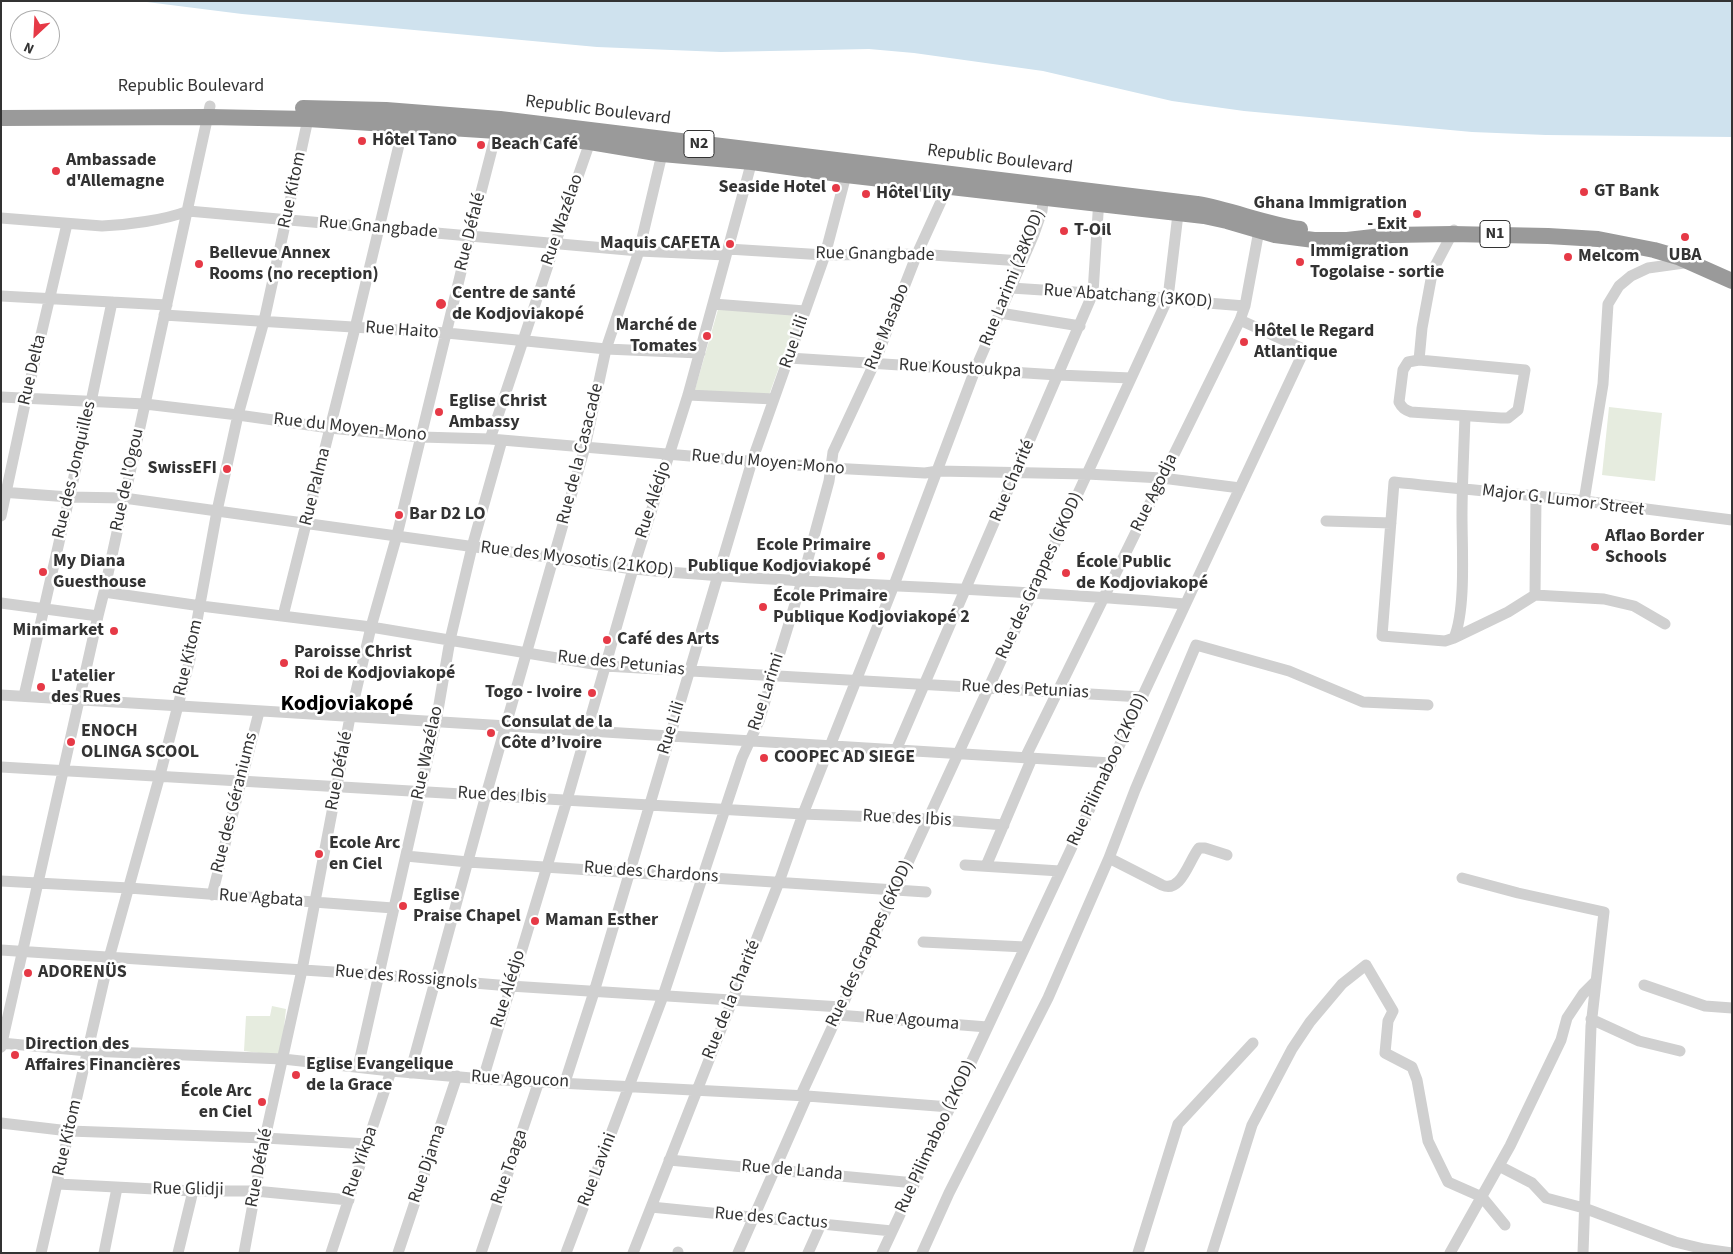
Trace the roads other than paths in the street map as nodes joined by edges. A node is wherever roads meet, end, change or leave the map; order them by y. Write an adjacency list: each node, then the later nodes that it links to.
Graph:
1 (1, 108): 2 (highway, Republic Boulevard / N2)
2 (209, 111): 3 (highway, Republic Boulevard / N2); 4 (highway, Republic Boulevard / N2); 6 (highway, Republic Boulevard / N2); 14 (street, Rue de l'Ogou)
3 (1, 118)
4 (308, 119): 5 (highway, Republic Boulevard / N2); 17 (street, Rue Kitom)
5 (404, 124): 6 (highway, Republic Boulevard / N2); 20 (street, Rue Palma)
6 (499, 125): 7 (highway, Republic Boulevard / N2); 9 (highway, Republic Boulevard / N2); 23 (street, Rue Défalé)
7 (590, 142): 8 (highway, Republic Boulevard / N2); 24 (street, Rue Wazélao)
8 (662, 154): 9 (highway, Republic Boulevard / N2); 25 (street, Rue de la Casacade)
9 (753, 156): 10 (highway, Republic Boulevard / N2); 12 (highway, Republic Boulevard / N2); 26 (street, Rue Alédjo)
10 (846, 175): 11 (highway, Republic Boulevard / N2); 28 (street, Rue Lili)
11 (948, 186): 12 (highway, Republic Boulevard / N2); 27 (street, Rue Masabo)
12 (1044, 192): 13 (highway, Republic Boulevard / N2); 30 (street, Rue Larimi (28KOD))
13 (1099, 198): 15 (highway, Republic Boulevard / N2); 19 (highway, Republic Boulevard / N2); 34 (street, Rue Charité)
14 (188, 211): 17 (street, Rue Gnangbade); 18 (street, Rue Gnangbade); 41 (street, Rue de l'Ogou)
15 (1178, 214): 19 (highway, Republic Boulevard / N2); 37 (street, Rue des Grappes (6KOD))
16 (1, 218): 18 (street, Rue Gnangbade)
17 (286, 220): 20 (street, Rue Gnangbade); 45 (street, Rue Kitom)
18 (67, 224): 36 (street, Rue Delta)
19 (1260, 225): 22 (highway, Republic Boulevard / N2); 40 (street, Rue Agodja)
20 (379, 228): 23 (street, Rue Gnangbade); 47 (street, Rue Palma)
21 (1453, 231): 22 (highway, N1); 29 (highway, N1); 53 (street)
22 (1392, 232)
23 (470, 235): 24 (street, Rue Gnangbade); 48 (street, Rue Défalé)
24 (555, 243): 25 (street, Rue Gnangbade); 49 (street, Rue Wazélao)
25 (639, 250): 26 (street, Rue Gnangbade); 50 (street, Rue de la Casacade)
26 (727, 252): 28 (street, Rue Gnangbade); 39 (street, Rue Alédjo)
27 (917, 254): 28 (street, Rue Gnangbade); 30 (street, Rue Gnangbade); 54 (street, Rue Masabo)
28 (825, 255): 42 (street, Rue Lili)
29 (1691, 258): 31 (highway, N1); 32 (highway, N1); 83 (street)
30 (1022, 261): 33 (street, Rue Larimi (28KOD))
31 (1732, 271)
32 (1732, 281)
33 (1011, 288): 34 (street, Rue Abatchang (3KOD)); 43 (street, Rue Larimi (28KOD))
34 (1093, 294): 37 (street, Rue Abatchang (3KOD)); 46 (street, Rue Charité)
35 (1, 296): 36 (street, Rue Haito)
36 (49, 298): 38 (street, Rue Haito); 60 (street, Rue Delta)
37 (1168, 298): 40 (street, Rue Abatchang (3KOD)); 57 (street, Rue des Grappes (6KOD))
38 (112, 302): 41 (street, Rue Haito); 62 (street, Rue des Jonquilles)
39 (713, 304): 42 (street); 51 (street, Rue Alédjo)
40 (1245, 306): 44 (street, Rue Agodja)
41 (166, 310): 45 (street, Rue Haito); 63 (street, Rue de l'Ogou)
42 (805, 311): 52 (street, Rue Lili)
43 (1000, 313): 46 (street); 55 (street, Rue Larimi (28KOD))
44 (1240, 320): 76 (street, Rue Agodja); 77 (street, Rue Pilimaboo (2KOD))
45 (264, 321): 47 (street, Rue Haito); 64 (street, Rue Kitom)
46 (1080, 326): 56 (street, Rue Charité)
47 (355, 328): 48 (street, Rue Haito); 66 (street, Rue Palma)
48 (447, 333): 49 (street, Rue Haito); 67 (street, Rue Défalé)
49 (524, 340): 50 (street, Rue Haito); 68 (street, Rue Wazélao)
50 (606, 349): 51 (street, Rue Haito); 69 (street, Rue de la Casacade)
51 (700, 353): 58 (street, Rue Alédjo)
52 (789, 358): 54 (street, Rue Koustoukpa); 61 (street, Rue Lili)
53 (1419, 360): 65 (street); 65 (street)
54 (874, 364): 55 (street, Rue Koustoukpa); 72 (street, Rue Masabo)
55 (976, 370): 56 (street, Rue Koustoukpa); 73 (street, Rue Larimi (28KOD))
56 (1058, 375): 57 (street, Rue Koustoukpa); 74 (street, Rue Charité)
57 (1131, 378): 75 (street, Rue des Grappes (6KOD))
58 (688, 395): 61 (street); 70 (street, Rue Alédjo)
59 (1, 397): 60 (street, Rue du Moyen-Mono)
60 (26, 399): 62 (street, Rue du Moyen-Mono); 79 (street, Rue Delta)
61 (774, 399): 71 (street, Rue Lili)
62 (91, 402): 63 (street, Rue du Moyen-Mono); 80 (street, Rue des Jonquilles)
63 (144, 404): 64 (street, Rue du Moyen-Mono); 82 (street, Rue de l'Ogou)
64 (238, 415): 66 (street, Rue du Moyen-Mono); 84 (street, Rue Kitom)
65 (1465, 416): 78 (street)
66 (330, 428): 67 (street, Rue du Moyen-Mono); 88 (street, Rue Palma)
67 (421, 437): 68 (street, Rue du Moyen-Mono); 90 (street, Rue Défalé)
68 (496, 440): 69 (street, Rue du Moyen-Mono); 91 (street, Rue Wazélao)
69 (585, 447): 70 (street, Rue du Moyen-Mono); 92 (street, Rue de la Casacade)
70 (669, 454): 71 (street, Rue du Moyen-Mono); 93 (street, Rue Alédjo)
71 (752, 461): 72 (street, Rue du Moyen-Mono); 94 (street, Rue Lili)
72 (831, 468): 73 (street, Rue du Moyen-Mono); 95 (street, Rue Larimi)
73 (938, 471): 74 (street, Rue du Moyen-Mono); 96 (street, Rue Larimi (28KOD))
74 (1017, 473): 75 (street, Rue du Moyen-Mono); 97 (street, Rue Charité)
75 (1087, 474): 76 (street, Rue du Moyen-Mono); 99 (street, Rue des Grappes (6KOD))
76 (1162, 478): 77 (street, Rue du Moyen-Mono); 101 (street, Rue Agodja)
77 (1240, 488): 103 (street, Rue Pilimaboo (2KOD))
78 (1462, 489): 81 (street, Major G. Lumor Street); 89 (street, Major G. Lumor Street); 110 (street)
79 (3, 492): 80 (street, Rue des Myosotis (21KOD)); 85 (street, Rue Delta)
80 (69, 497): 82 (street, Rue des Myosotis (21KOD)); 105 (street, Rue des Jonquilles)
81 (1536, 497): 83 (street, Major G. Lumor Street); 100 (street)
82 (124, 498): 84 (street, Rue des Myosotis (21KOD)); 98 (street, Rue de l'Ogou)
83 (1584, 501): 86 (street, Major G. Lumor Street)
84 (218, 511): 88 (street, Rue des Myosotis (21KOD)); 104 (street, Rue Kitom)
85 (1, 516)
86 (1732, 520)
87 (1326, 521): 89 (street)
88 (306, 523): 90 (street, Rue des Myosotis (21KOD)); 107 (street, Rue Palma)
89 (1391, 524): 110 (street)
90 (397, 536): 91 (street, Rue des Myosotis (21KOD)); 109 (street, Rue Défalé)
91 (472, 547): 92 (street, Rue des Myosotis (21KOD)); 111 (street, Rue Wazélao)
92 (554, 558): 93 (street, Rue des Myosotis (21KOD)); 112 (street, Rue de la Casacade)
93 (633, 568): 94 (street, Rue des Myosotis (21KOD)); 113 (street, Rue Alédjo)
94 (718, 576): 95 (street, Rue des Myosotis (21KOD)); 114 (street, Rue Lili)
95 (802, 581): 96 (street, Rue des Myosotis (21KOD)); 115 (street, Rue Larimi)
96 (894, 585): 97 (street, Rue des Myosotis (21KOD)); 116 (street, Rue de la Charité)
97 (965, 590): 99 (street, Rue des Myosotis (21KOD)); 117 (street, Rue Charité)
98 (104, 592): 104 (street, Rue des Petunias); 106 (street, Rue de l'Ogou)
99 (1032, 593): 101 (street, Rue des Myosotis (21KOD)); 118 (street, Rue des Grappes (6KOD))
100 (1535, 595): 108 (street); 110 (street)
101 (1104, 597): 103 (street, Rue des Myosotis (21KOD)); 119 (street, Rue Agodja)
102 (1, 603): 105 (street)
103 (1185, 604): 122 (street, Rue Pilimaboo (2KOD))
104 (201, 606): 107 (street, Rue des Petunias); 125 (street, Rue Kitom)
105 (44, 609): 106 (street); 121 (street, Rue des Jonquilles)
106 (98, 616): 123 (street, Rue de l'Ogou)
107 (283, 616): 109 (street, Rue des Petunias)
108 (1664, 624)
109 (371, 627): 111 (street, Rue des Petunias); 127 (street, Rue Défalé)
110 (1454, 638)
111 (450, 640): 112 (street, Rue des Petunias); 128 (street, Rue Wazélao)
112 (526, 654): 113 (street, Rue des Petunias); 129 (street, Rue de la Casacade)
113 (605, 666): 114 (street, Rue des Petunias); 130 (street, Rue Alédjo)
114 (689, 671): 115 (street, Rue des Petunias); 131 (street, Rue Lili)
115 (773, 676): 116 (street, Rue des Petunias); 132 (street, Rue Larimi)
116 (856, 680): 117 (street, Rue des Petunias); 133 (street, Rue de la Charité)
117 (925, 684): 118 (street, Rue des Petunias); 134 (street, Rue Charité)
118 (988, 688): 119 (street, Rue des Petunias); 135 (street, Rue des Grappes (6KOD))
119 (1058, 692): 122 (street, Rue des Petunias); 136 (street, Rue Agodja)
120 (1, 695): 121 (street)
121 (24, 696): 123 (street)
122 (1142, 697): 137 (street, Rue Pilimaboo (2KOD))
123 (79, 700): 125 (street); 139 (street, Rue de l'Ogou)
124 (1428, 705): 153 (street)
125 (178, 706): 126 (street); 140 (street, Rue Kitom)
126 (259, 712): 127 (street); 141 (street, Rue des Géraniums)
127 (350, 717): 128 (street); 142 (street, Rue Défalé)
128 (436, 722): 129 (street); 143 (street, Rue Wazélao)
129 (507, 725): 130 (street); 144 (street, Rue de la Casacade)
130 (586, 731): 131 (street); 145 (street, Rue Alédjo)
131 (669, 736): 132 (street); 146 (street, Rue Lili)
132 (750, 741): 133 (street); 147 (street, Rue Larimi)
133 (830, 746): 134 (street); 148 (street, Rue de la Charité)
134 (896, 750): 135 (street)
135 (958, 753): 136 (street); 149 (street, Rue des Grappes (6KOD))
136 (1028, 758): 137 (street); 150 (street, Rue Agodja)
137 (1111, 763): 158 (street, Rue Pilimaboo (2KOD))
138 (1, 767): 139 (street, Rue des Ibis)
139 (63, 770): 140 (street, Rue des Ibis); 163 (street, Rue de l'Ogou)
140 (160, 775): 141 (street, Rue des Ibis); 165 (street, Rue Kitom)
141 (240, 781): 142 (street, Rue des Ibis); 168 (street, Rue des Géraniums)
142 (338, 786): 143 (street, Rue des Ibis); 169 (street, Rue Défalé)
143 (420, 791): 144 (street, Rue des Ibis); 152 (street, Rue Wazélao)
144 (486, 795): 145 (street, Rue des Ibis); 154 (street, Rue de la Casacade)
145 (567, 800): 146 (street, Rue des Ibis); 156 (street, Rue Alédjo)
146 (649, 805): 147 (street, Rue des Ibis); 159 (street, Rue Lili)
147 (726, 809): 148 (street, Rue des Ibis); 160 (street, Rue Larimi)
148 (803, 814): 149 (street, Rue des Ibis); 164 (street, Rue de la Charité)
149 (928, 819): 150 (street, Rue des Ibis); 166 (street, Rue des Grappes (6KOD))
150 (1004, 825): 157 (street, Rue Agodja)
151 (1227, 854): 153 (street)
152 (406, 856): 154 (street, Rue des Chardons); 170 (street, Rue Wazélao)
153 (1109, 858): 238 (street)
154 (468, 862): 156 (street, Rue des Chardons); 178 (street, Rue de la Casacade)
155 (965, 865): 157 (street)
156 (546, 866): 159 (street, Rue des Chardons); 181 (street, Rue Alédjo)
157 (986, 866): 158 (street)
158 (1060, 871): 172 (street, Rue Pilimaboo (2KOD))
159 (629, 872): 160 (street, Rue des Chardons); 182 (street, Rue Lili)
160 (702, 876): 164 (street, Rue des Chardons); 183 (street, Rue Lavini)
161 (1462, 878): 179 (street)
162 (1, 881): 163 (street, Rue Agbata)
163 (38, 882): 165 (street, Rue Agbata); 174 (street)
164 (779, 882): 166 (street, Rue des Chardons); 184 (street, Rue de la Charité)
165 (129, 888): 168 (street, Rue Agbata); 175 (street, Rue Kitom)
166 (896, 890): 167 (street, Rue des Chardons); 186 (street, Rue des Grappes (6KOD))
167 (926, 892)
168 (212, 895): 169 (street, Rue Agbata)
169 (315, 903): 170 (street, Rue Agbata); 176 (street, Rue Défalé)
170 (392, 908): 177 (street, Rue Wazélao)
171 (923, 942): 172 (street)
172 (1025, 947): 188 (street, Rue Pilimaboo (2KOD))
173 (1, 950): 174 (street, Rue des Rossignols)
174 (23, 951): 175 (street, Rue des Rossignols); 190 (street)
175 (108, 958): 176 (street, Rue des Rossignols); 191 (street, Rue Kitom)
176 (302, 970): 177 (street, Rue des Rossignols); 193 (street, Rue Défalé)
177 (379, 975): 178 (street, Rue des Rossignols); 194 (street, Rue Wazélao)
178 (436, 980): 181 (street, Rue des Rossignols); 196 (street, Rue de la Casacade)
179 (1596, 981): 187 (street); 210 (street)
180 (1644, 985): 185 (street)
181 (510, 986): 182 (street, Rue des Rossignols); 198 (street, Rue Alédjo)
182 (594, 992): 183 (street, Rue des Rossignols); 200 (street, Rue Lili)
183 (663, 996): 184 (street, Rue des Rossignols); 201 (street, Rue Lavini)
184 (732, 999): 186 (street, Rue des Rossignols); 202 (street, Rue de la Charité)
185 (1732, 1008)
186 (840, 1011): 188 (street, Rue Agouma); 203 (street, Rue des Grappes (6KOD))
187 (1591, 1019): 192 (street); 220 (street)
188 (987, 1028): 204 (street, Rue Pilimaboo (2KOD))
189 (1253, 1043): 239 (street)
190 (2, 1045): 191 (street, Rue Agoucon)
191 (88, 1050): 193 (street, Rue Agoucon); 206 (street, Rue Kitom)
192 (1680, 1051)
193 (283, 1059): 194 (street, Rue Agoucon); 207 (street, Rue Défalé)
194 (358, 1067): 195 (street, Rue Agoucon)
195 (391, 1071): 196 (street, Rue Agoucon); 208 (street, Rue Yikpa)
196 (410, 1073): 197 (street, Rue Agoucon)
197 (457, 1076): 198 (street, Rue Agoucon); 231 (street, Rue Djama)
198 (483, 1079): 199 (street, Rue Agoucon)
199 (539, 1081): 200 (street, Rue Agoucon); 232 (street, Rue Toaga)
200 (565, 1082): 201 (street, Rue Agoucon)
201 (629, 1087): 202 (street, Rue Agoucon); 233 (street, Rue Lavini)
202 (696, 1090): 203 (street, Rue Agoucon); 209 (street, Rue de la Charité)
203 (804, 1095): 204 (street, Rue Agoucon); 211 (street, Rue des Grappes (6KOD))
204 (950, 1106): 212 (street, Rue Pilimaboo (2KOD))
205 (1, 1123): 206 (street)
206 (69, 1131): 207 (street); 213 (street, Rue Kitom)
207 (265, 1138): 208 (street); 216 (street, Rue Défalé)
208 (368, 1144): 218 (street, Rue Yikpa)
209 (669, 1160): 211 (street, Rue de Landa); 219 (street, Rue de la Charité)
210 (1499, 1166): 217 (street); 220 (street)
211 (774, 1169): 212 (street, Rue de Landa); 221 (street, Rue des Grappes (6KOD))
212 (914, 1183): 224 (street, Rue Pilimaboo (2KOD))
213 (58, 1184): 214 (street, Rue Glidji); 226 (street, Rue Kitom)
214 (117, 1188): 215 (street, Rue Glidji); 227 (street)
215 (193, 1191): 216 (street, Rue Glidji); 228 (street)
216 (255, 1191): 218 (street, Rue Glidji); 229 (street, Rue Défalé)
217 (1482, 1197): 223 (street); 240 (street); 241 (street)
218 (348, 1200): 230 (street, Rue Yikpa)
219 (651, 1207): 221 (street, Rue des Cactus); 234 (street, Rue de la Charité)
220 (1584, 1208): 225 (street); 242 (street)
221 (753, 1218): 222 (street, Rue des Cactus); 235 (street, Rue des Grappes (6KOD))
222 (821, 1224): 224 (street, Rue des Cactus); 236 (street)
223 (1505, 1225)
224 (892, 1231): 237 (street, Rue Pilimaboo (2KOD))
225 (1732, 1252)
226 (41, 1253)
227 (104, 1253)
228 (178, 1253)
229 (244, 1253)
230 (331, 1253)
231 (398, 1253)
232 (481, 1253)
233 (566, 1253)
234 (633, 1253)
235 (738, 1253)
236 (808, 1253)
237 (882, 1253)
238 (922, 1253)
239 (1138, 1253)
240 (1212, 1253)
241 (1450, 1253)
242 (1583, 1253)

